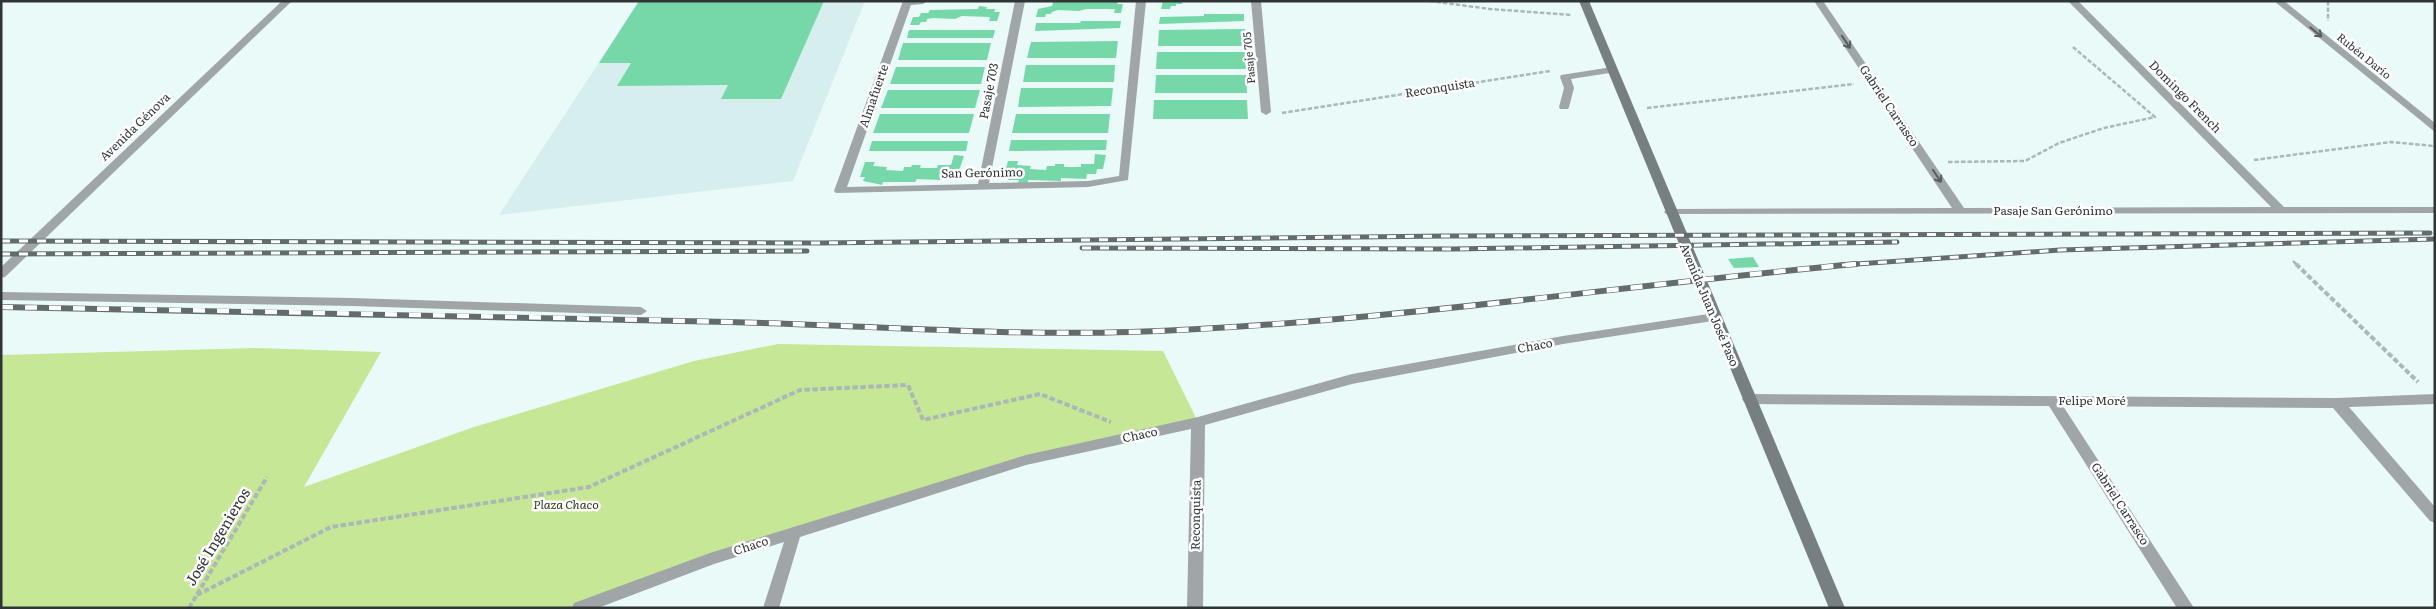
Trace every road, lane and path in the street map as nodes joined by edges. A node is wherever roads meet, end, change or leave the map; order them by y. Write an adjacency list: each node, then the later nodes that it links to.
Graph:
1 (288, 1): 31 (street, Avenida Génova)
2 (923, 1): 11 (street)
3 (1020, 1): 24 (street, Pasaje 703)
4 (1142, 1): 24 (street, San Gerónimo)
5 (1256, 1): 19 (street, Pasaje 705)
6 (1430, 1): 12 (path)
7 (1584, 1): 12 (main road, Avenida Juan José Paso)
8 (1818, 1): 16 (street, Gabriel Carrasco, one-way to 16)
9 (2072, 1): 23 (street, Domingo French)
10 (2278, 1): 20 (street, Rubén Darío, one-way to 20)
11 (906, 2): 25 (street, Almafuerte)
12 (1590, 16): 14 (main road, Avenida Juan José Paso)
13 (2073, 47): 22 (path)
14 (1612, 70): 15 (street); 18 (main road, Avenida Juan José Paso)
15 (1565, 77): 17 (street); 19 (path, Reconquista)
16 (1873, 82): 18 (path); 22 (street, Gabriel Carrasco)
17 (1564, 106)
18 (1629, 110): 29 (main road, Avenida Juan José Paso)
19 (1266, 112)
20 (2435, 130)
21 (2435, 146): 23 (path)
22 (1927, 163): 28 (street, Gabriel Carrasco, one-way to 28)
23 (2233, 163): 26 (street, Domingo French)
24 (983, 186): 25 (street, San Gerónimo)
25 (840, 190)
26 (2280, 210): 27 (street, Pasaje San Gerónimo); 28 (street, Pasaje San Gerónimo)
27 (2435, 210)
28 (1960, 211): 29 (street, Pasaje San Gerónimo)
29 (1670, 212): 34 (main road, Avenida Juan José Paso)
30 (2293, 261): 35 (path)
31 (1, 274)
32 (1, 296): 33 (street)
33 (641, 311)
34 (1715, 317): 36 (main road, Avenida Juan José Paso); 40 (street, Chaco)
35 (2421, 384)
36 (1749, 399): 38 (street, Felipe Moré); 50 (main road, Avenida Juan José Paso)
37 (2435, 399): 39 (street, Felipe Moré)
38 (2053, 401): 39 (street, Felipe Moré); 51 (street, Gabriel Carrasco)
39 (2337, 403): 43 (street)
40 (1198, 422): 41 (street, Chaco); 49 (street, Reconquista)
41 (1142, 434): 44 (street, Chaco); 45 (path)
42 (267, 477): 45 (path, José Ingenieros)
43 (2435, 517)
44 (794, 532): 47 (street, Chaco); 48 (street)
45 (197, 595): 46 (path, José Ingenieros)
46 (189, 608)
47 (580, 608)
48 (771, 608)
49 (1195, 608)
50 (1837, 608)
51 (2186, 608)

